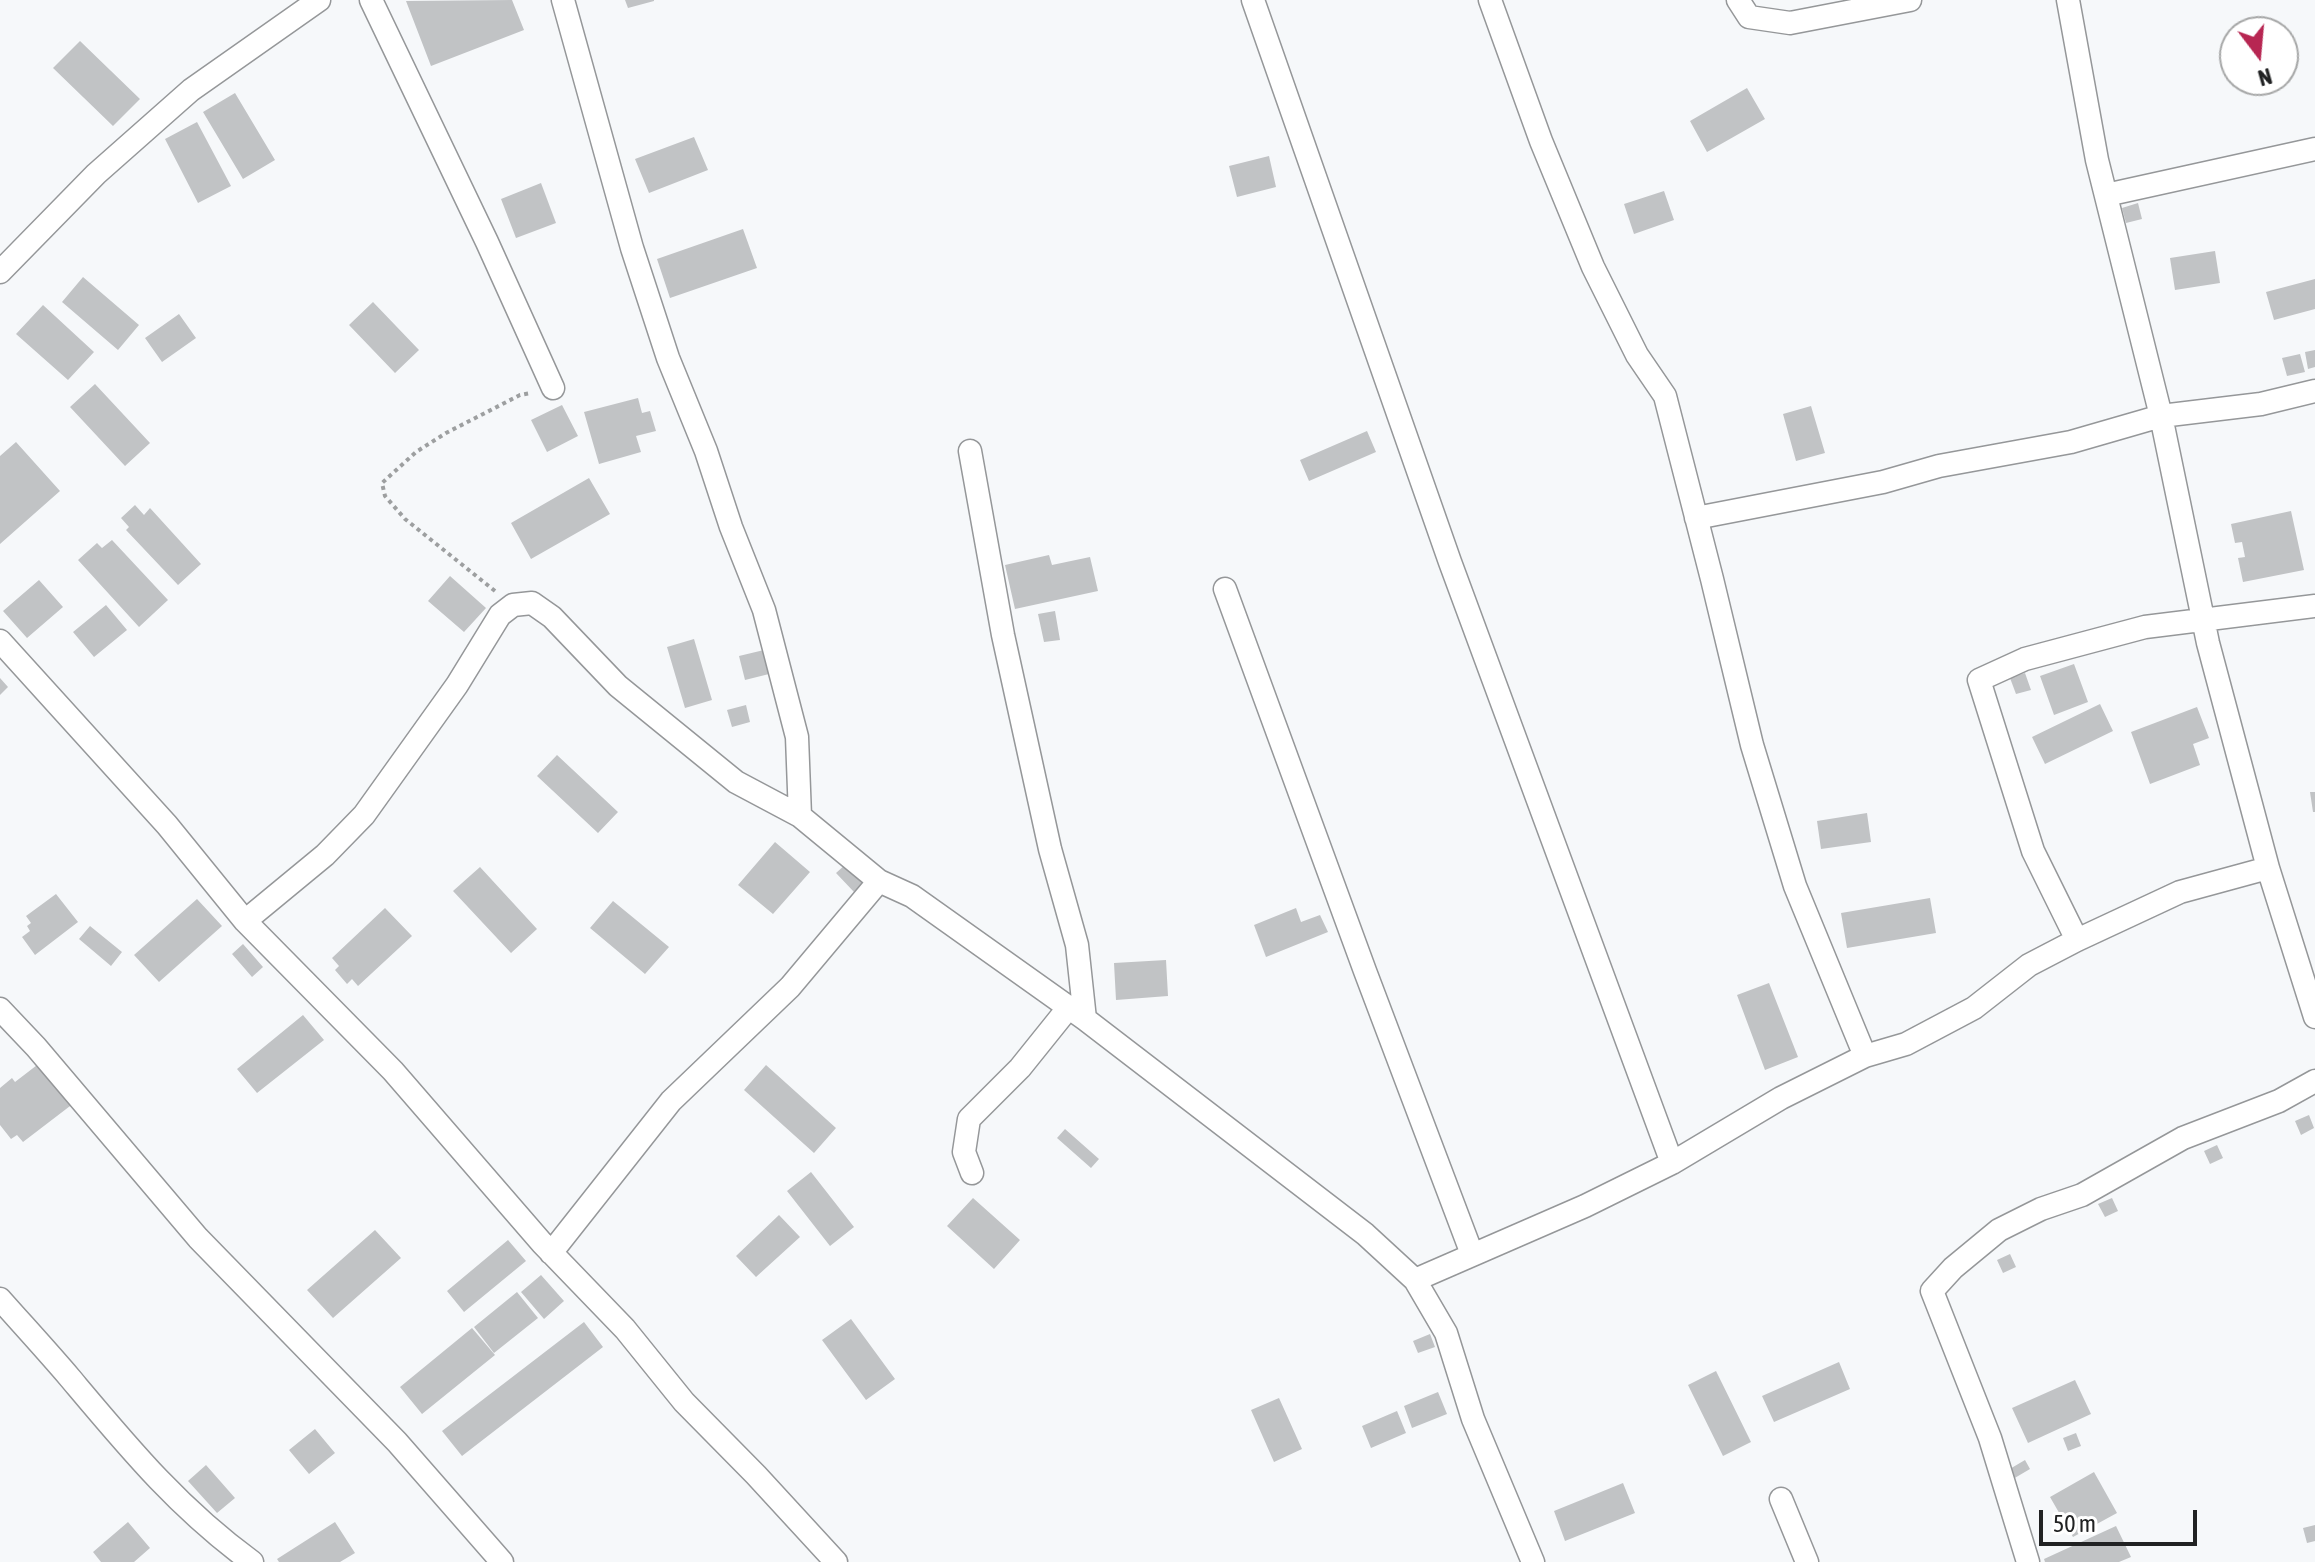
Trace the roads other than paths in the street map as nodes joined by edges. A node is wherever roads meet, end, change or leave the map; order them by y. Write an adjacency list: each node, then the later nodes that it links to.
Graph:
1 (319, 0): 11 (street)
2 (371, 0): 12 (street)
3 (563, 0): 21 (street)
4 (1253, 0): 31 (street)
5 (1490, 0): 16 (street)
6 (1738, 0): 7 (street)
7 (1910, 0)
8 (2068, 0): 10 (street)
9 (2315, 149): 10 (street)
10 (2106, 195): 14 (street)
11 (0, 272)
12 (553, 388)
13 (2315, 391): 14 (street)
14 (2161, 416): 16 (street); 19 (street)
15 (970, 451): 27 (street)
16 (1696, 518): 29 (street)
17 (1225, 589): 34 (street)
18 (2315, 606): 19 (street)
19 (2204, 618): 22 (street); 25 (street)
20 (0, 641): 24 (street)
21 (800, 816): 23 (street); 24 (street)
22 (2268, 868): 25 (street); 28 (street)
23 (879, 881): 27 (street); 33 (street)
24 (245, 921): 33 (street)
25 (2077, 940): 29 (street)
26 (0, 1009): 39 (street)
27 (1077, 1013): 32 (street); 35 (street)
28 (2315, 1017)
29 (1865, 1056): 31 (street)
30 (2315, 1081): 43 (street)
31 (1672, 1163): 34 (street)
32 (972, 1173)
33 (551, 1253): 40 (street)
34 (1472, 1254): 35 (street)
35 (1415, 1280): 41 (street)
36 (0, 1299): 38 (street)
37 (1781, 1499): 42 (street)
38 (252, 1562)
39 (502, 1562)
40 (836, 1562)
41 (1533, 1562)
42 (1807, 1562)
43 (2028, 1562)

